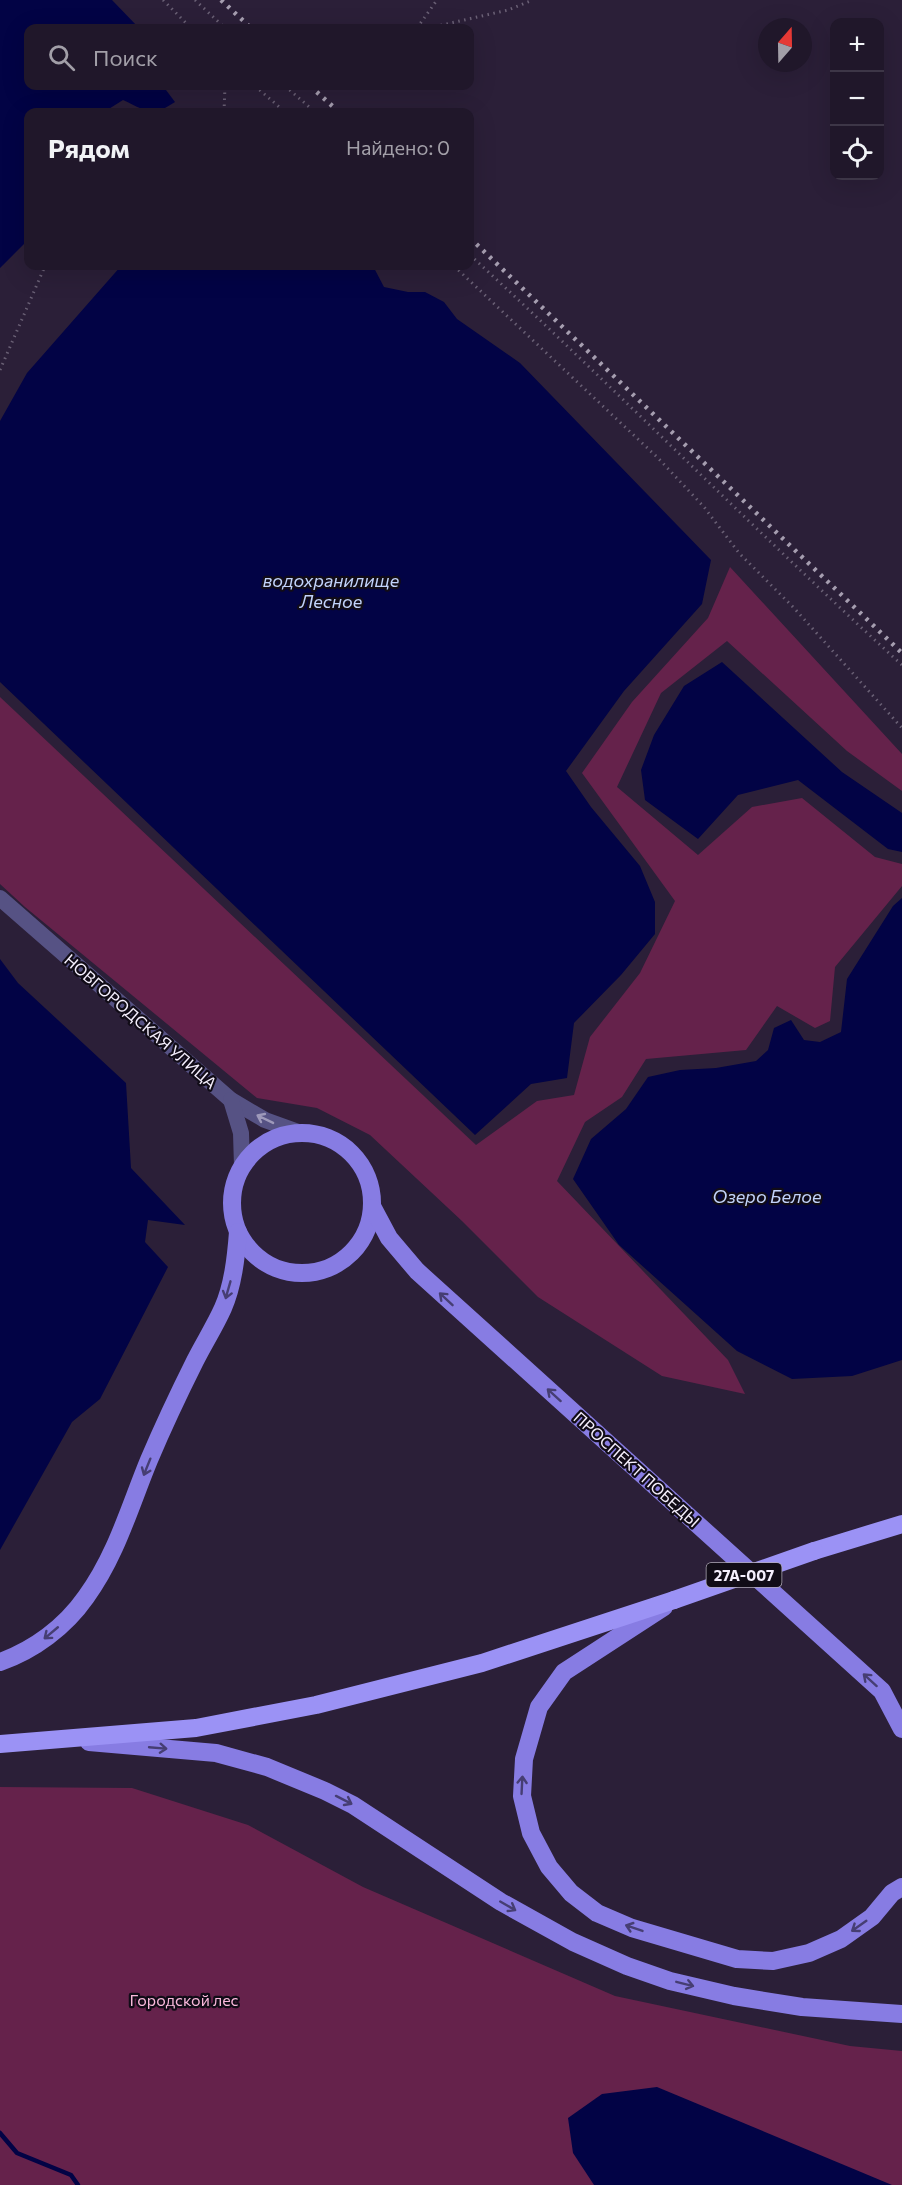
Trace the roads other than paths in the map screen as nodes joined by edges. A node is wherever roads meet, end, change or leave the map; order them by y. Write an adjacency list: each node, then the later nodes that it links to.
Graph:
1 (0, 898): 2 (street, НОВГОРОДСКАЯ УЛИЦА)
2 (231, 1100): 3 (street, one-way to 2); 4 (street, НОВГОРОДСКАЯ УЛИЦА)
3 (301, 1133): 4 (main road); 5 (main road)
4 (243, 1166): 6 (main road)
5 (373, 1208): 6 (main road); 10 (main road, ПРОСПЕКТ ПОБЕДЫ, one-way to 5)
6 (238, 1233): 9 (main road, one-way to 9)
7 (902, 1524): 8 (highway, 27А-007, bridge)
8 (674, 1600): 11 (highway, 27А-007); 13 (main road, one-way to 8)
9 (0, 1662)
10 (902, 1728)
11 (37, 1742): 12 (highway); 14 (main road, one-way to 14)
12 (0, 1744)
13 (902, 1887)
14 (902, 2014)

